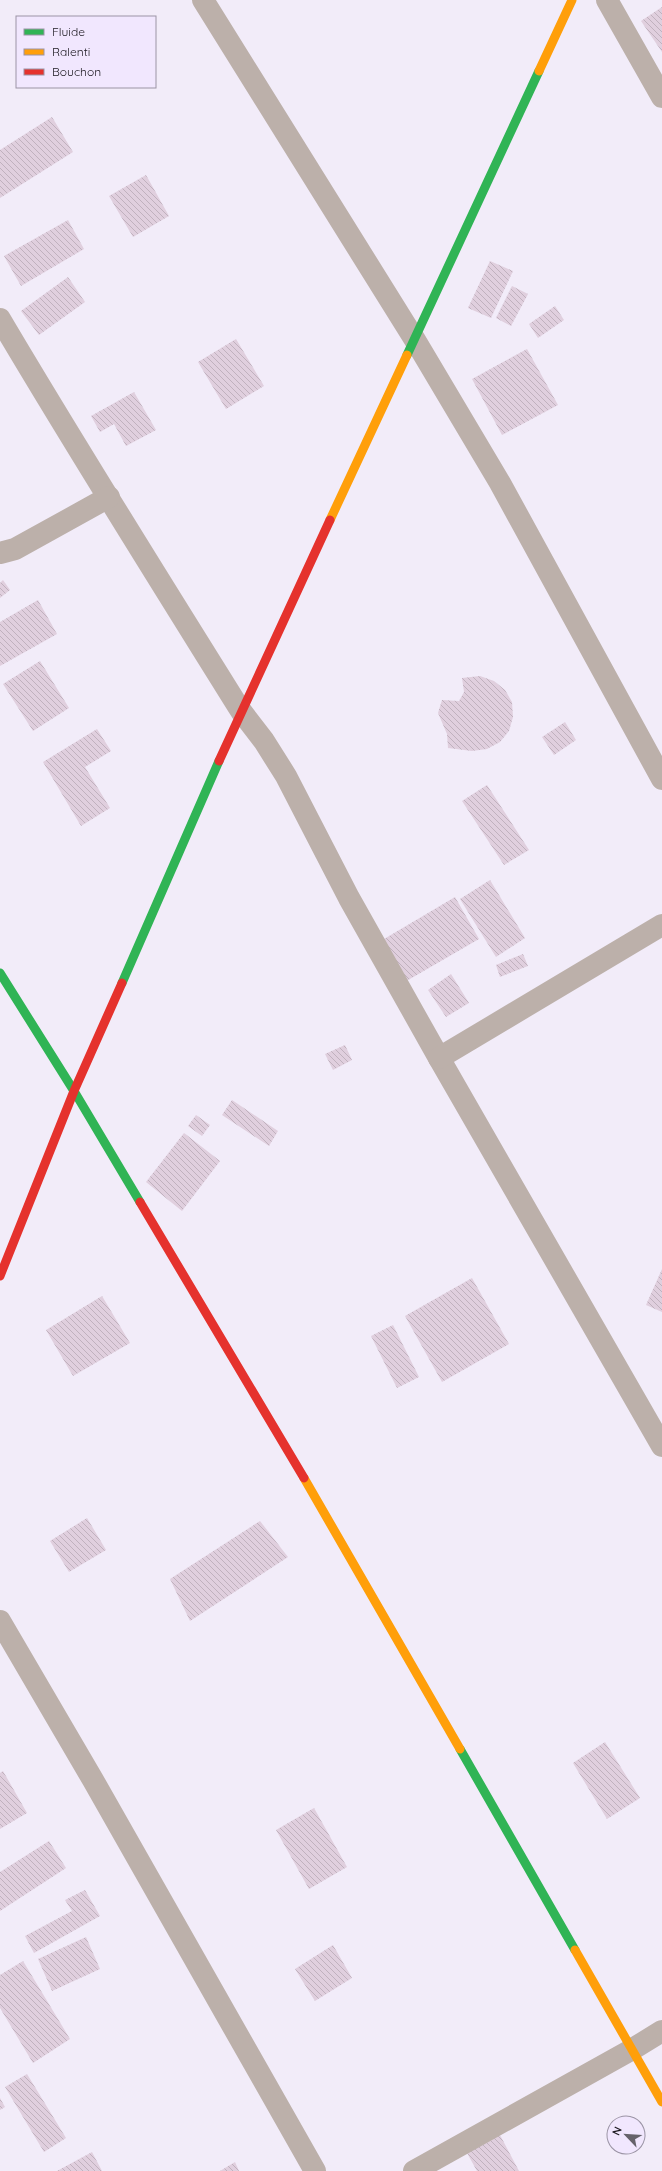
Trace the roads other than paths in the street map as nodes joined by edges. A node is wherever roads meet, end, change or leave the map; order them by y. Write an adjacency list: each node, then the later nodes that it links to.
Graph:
1 (203, 0): 6 (street)
2 (572, 0): 6 (street)
3 (607, 0): 4 (street)
4 (662, 97)
5 (0, 319): 7 (street)
6 (415, 340): 9 (street); 10 (street)
7 (109, 497): 8 (street); 9 (street)
8 (0, 553)
9 (241, 712): 13 (street); 14 (street)
10 (662, 779)
11 (662, 925): 13 (street)
12 (0, 973): 14 (street)
13 (439, 1058): 16 (street)
14 (74, 1091): 15 (street); 19 (street)
15 (0, 1276)
16 (662, 1446)
17 (0, 1621): 21 (street)
18 (662, 2031): 19 (street)
19 (631, 2050): 20 (street); 22 (street)
20 (662, 2102)
21 (315, 2171)
22 (414, 2171)

